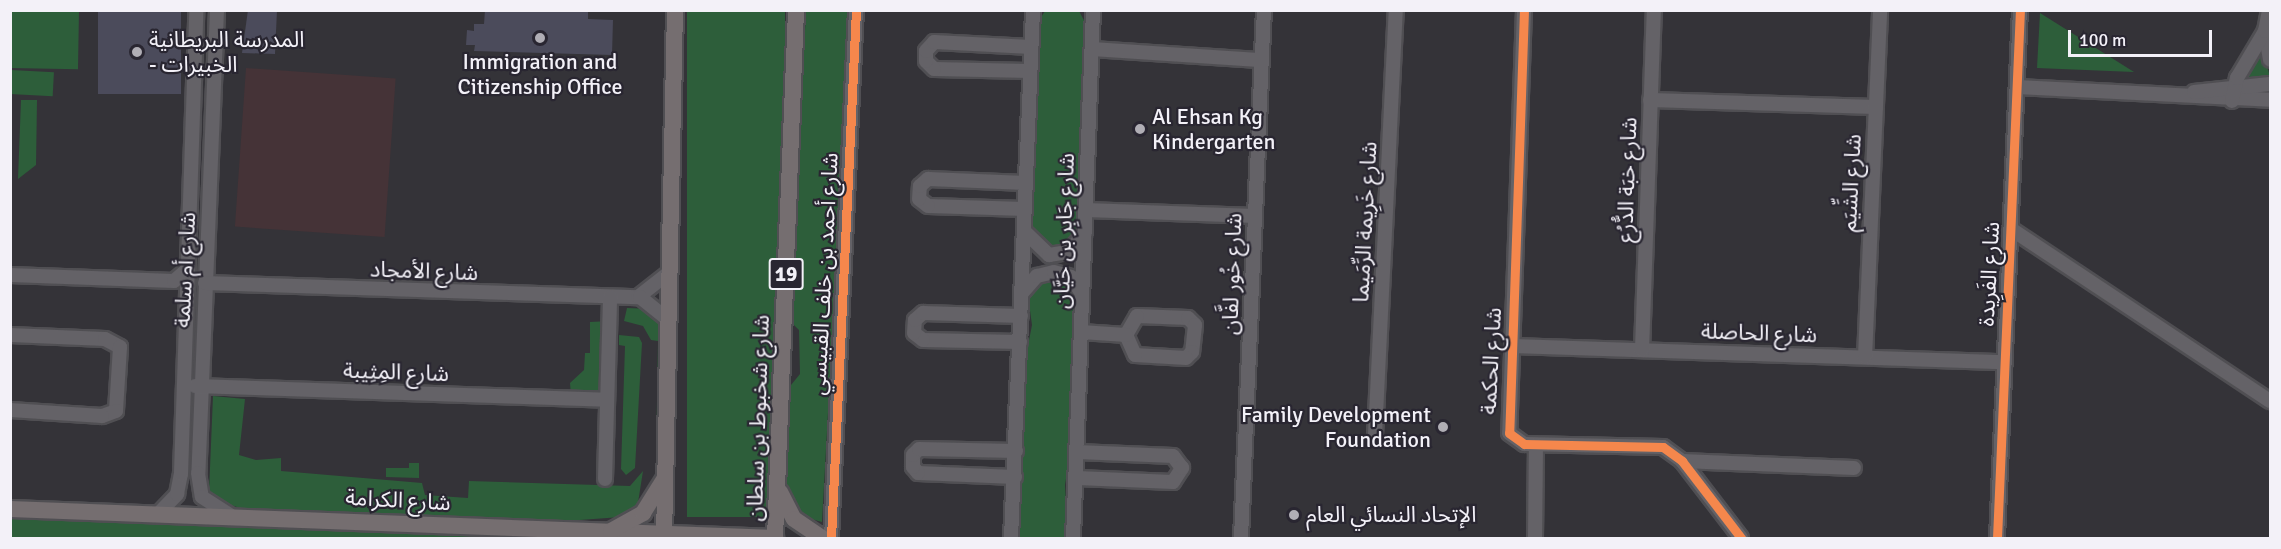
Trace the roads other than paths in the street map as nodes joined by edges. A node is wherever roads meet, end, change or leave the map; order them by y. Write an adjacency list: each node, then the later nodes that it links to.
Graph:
1 (196, 10): 36 (street, شارع أم سلمة)
2 (217, 10): 40 (street, شارع أم سلمة)
3 (675, 10): 38 (main road)
4 (796, 10): 71 (main road, شارع شخبوط بن سلطان / 19)
5 (855, 10): 80 (street, شارع أحمد بن خلف القبيسي)
6 (1264, 10): 18 (street, شارع خُور لفَّان)
7 (1396, 10): 61 (street, شارع خَرِيمة الرِّمَيما)
8 (1524, 10): 52 (street, شارع الحكمة)
9 (1653, 10): 25 (street, شارع خبَة الدُّرُع)
10 (1880, 10): 28 (street, شارع الشِّيَم)
11 (2020, 10): 22 (street, شارع الفَرِيدة)
12 (2269, 10): 15 (street)
13 (1092, 12): 17 (street, شارع جَابِر بن حَيَّان)
14 (1035, 13): 16 (street, شارع جَابِر بن حَيَّان)
15 (2265, 31): 19 (street); 23 (street)
16 (1031, 46): 20 (street, شارع جَابِر بن حَيَّان); 20 (street)
17 (1092, 49): 18 (street); 31 (street, شارع جَابِر بن حَيَّان)
18 (1259, 60): 32 (street, شارع خُور لفَّان)
19 (2271, 60)
20 (1029, 71): 29 (street, شارع جَابِر بن حَيَّان)
21 (2271, 84): 23 (street)
22 (2017, 87): 24 (street); 33 (street, شارع الفَرِيدة)
23 (2233, 87): 24 (street); 27 (street)
24 (2171, 95): 27 (street)
25 (1650, 100): 28 (street); 53 (street, شارع خبَة الدُّرُع)
26 (2271, 100): 27 (street)
27 (2232, 101)
28 (1876, 108): 54 (street, شارع الشِّيَم)
29 (1026, 183): 30 (street, شارع جَابِر بن حَيَّان); 30 (street, شارع جَابِر بن حَيَّان)
30 (1025, 209): 34 (street, شارع جَابِر بن حَيَّان)
31 (1086, 210): 32 (street); 35 (street, شارع جَابِر بن حَيَّان)
32 (1255, 216): 83 (street, شارع خُور لفَّان)
33 (2011, 229): 55 (street, شارع الفَرِيدة); 59 (street)
34 (1024, 231): 35 (street); 41 (street, شارع جَابِر بن حَيَّان)
35 (1085, 233): 42 (street, شارع جَابِر بن حَيَّان)
36 (188, 269): 39 (street); 43 (street, شارع أم سلمة)
37 (10, 275): 39 (street)
38 (666, 275): 45 (street); 47 (main road)
39 (174, 281): 43 (street)
40 (205, 283): 44 (street, شارع الأمجاد); 57 (street, شارع أم سلمة)
41 (1022, 292): 42 (street); 46 (street, شارع جَابِر بن حَيَّان)
42 (1083, 296): 48 (street, شارع جَابِر بن حَيَّان)
43 (187, 297): 56 (street, شارع أم سلمة)
44 (610, 297): 45 (street, شارع الأمجاد); 58 (street)
45 (640, 297): 47 (street)
46 (1021, 316): 51 (street, شارع جَابِر بن حَيَّان); 51 (street, شارع جَابِر بن حَيَّان)
47 (665, 317): 67 (main road)
48 (1081, 332): 50 (street); 64 (street, شارع جَابِر بن حَيَّان)
49 (10, 335): 60 (street)
50 (1126, 335): 50 (street)
51 (1020, 342): 63 (street, شارع جَابِر بن حَيَّان)
52 (1512, 346): 53 (street, شارع الحاصلة); 62 (street, شارع الحكمة)
53 (1642, 350): 54 (street, شارع الحاصلة)
54 (1865, 357): 55 (street, شارع الحاصلة)
55 (2005, 362): 86 (street, شارع الفَرِيدة)
56 (184, 386): 57 (street, شارع المِثِيبة); 73 (street, شارع أم سلمة)
57 (201, 386): 58 (street, شارع المِثِيبة); 74 (street, شارع أم سلمة)
58 (607, 400): 70 (street)
59 (2271, 401)
60 (10, 410)
61 (1375, 435)
62 (1536, 445): 65 (street, شارع الحكمة); 84 (street)
63 (1016, 452): 68 (street, شارع جَابِر بن حَيَّان); 68 (street)
64 (1077, 452): 69 (street, شارع جَابِر بن حَيَّان); 69 (street)
65 (1682, 461): 66 (street, شارع الحكمة); 85 (street, شارع الحكمة)
66 (1854, 468)
67 (667, 474): 75 (main road); 76 (main road)
68 (1015, 477): 81 (street, شارع جَابِر بن حَيَّان)
69 (1077, 478): 82 (street, شارع جَابِر بن حَيَّان)
70 (604, 479)
71 (777, 485): 77 (main road, شارع شخبوط بن سلطان / 19); 79 (main road)
72 (10, 509): 73 (main road, شارع الكرامة)
73 (158, 514): 74 (main road, شارع الكرامة)
74 (230, 515): 75 (main road, شارع الكرامة)
75 (607, 532): 76 (main road, شارع الكرامة)
76 (664, 537): 77 (main road, شارع الكرامة)
77 (776, 538): 78 (street, شارع الكرامة)
78 (783, 538)
79 (822, 538)
80 (831, 538)
81 (1011, 538)
82 (1073, 538)
83 (1241, 538)
84 (1535, 538)
85 (1741, 538)
86 (1997, 538)

